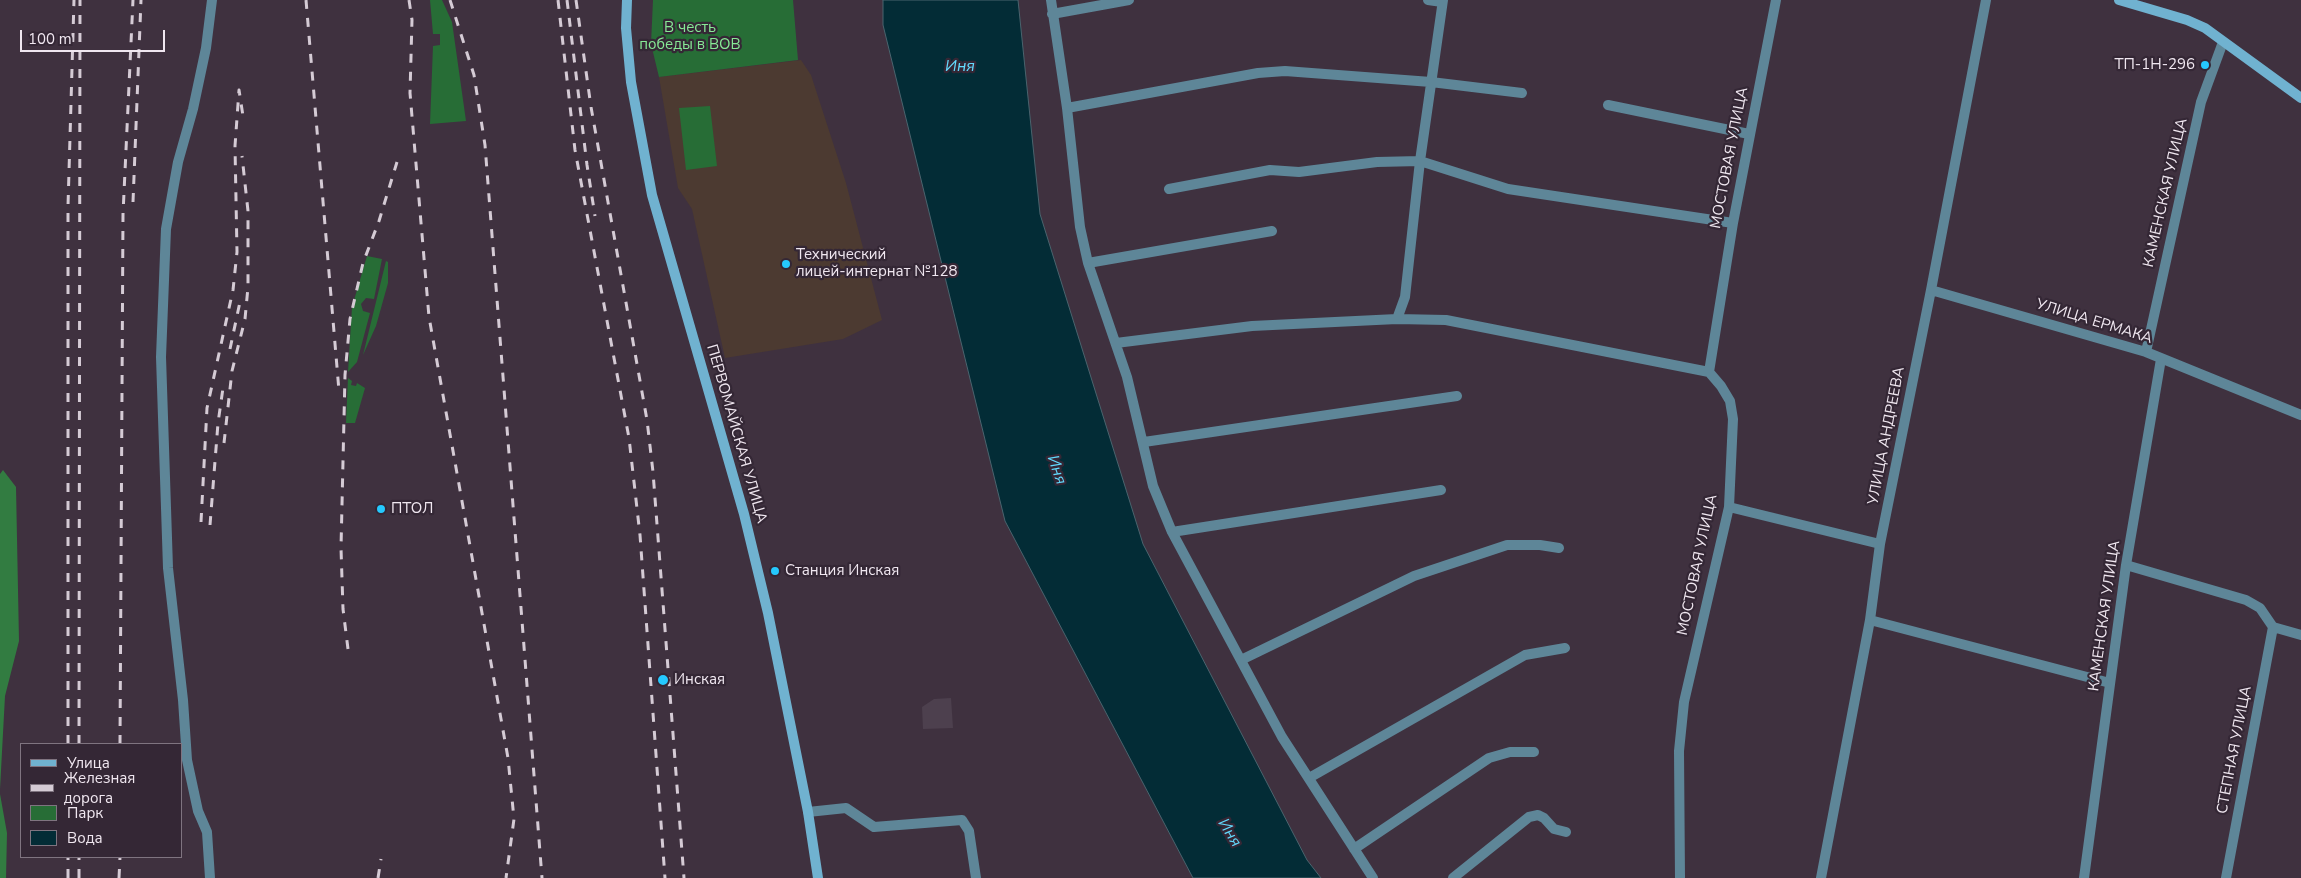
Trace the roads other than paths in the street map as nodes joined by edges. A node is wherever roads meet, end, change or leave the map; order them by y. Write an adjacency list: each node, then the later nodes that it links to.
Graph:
1 (212, 0): 49 (street)
2 (627, 0): 46 (main road, ПЕРВОМАЙСКАЯ УЛИЦА)
3 (1051, 0): 10 (street)
4 (1129, 0): 10 (street)
5 (1428, 0): 9 (street)
6 (1776, 0): 17 (street, МОСТОВАЯ УЛИЦА)
7 (1986, 0): 23 (street, УЛИЦА АНДРЕЕВА)
8 (2119, 0): 11 (main road)
9 (1443, 1): 12 (street)
10 (1052, 14): 16 (street)
11 (2223, 42): 14 (main road); 26 (street, КАМЕНСКАЯ УЛИЦА)
12 (1431, 82): 13 (street); 16 (street); 18 (street)
13 (1522, 93)
14 (2301, 98)
15 (1608, 105): 17 (street)
16 (1067, 108): 22 (street)
17 (1749, 134): 20 (street, МОСТОВАЯ УЛИЦА)
18 (1420, 161): 19 (street); 20 (street); 24 (street)
19 (1170, 189)
20 (1733, 223): 28 (street, МОСТОВАЯ УЛИЦА)
21 (1272, 232): 22 (street)
22 (1088, 263): 25 (street)
23 (1932, 290): 26 (street, УЛИЦА ЕРМАКА); 35 (street, УЛИЦА АНДРЕЕВА)
24 (1397, 319): 25 (street); 28 (street)
25 (1116, 344): 31 (street)
26 (2146, 352): 27 (street, УЛИЦА ЕРМАКА)
27 (2161, 359): 30 (street, УЛИЦА ЕРМАКА); 37 (street, КАМЕНСКАЯ УЛИЦА)
28 (1709, 372): 33 (street, МОСТОВАЯ УЛИЦА)
29 (1457, 396): 31 (street)
30 (2301, 415)
31 (1144, 442): 34 (street)
32 (1441, 490): 34 (street)
33 (1728, 507): 35 (street); 54 (street, МОСТОВАЯ УЛИЦА)
34 (1172, 532): 42 (street)
35 (1880, 544): 38 (street, УЛИЦА АНДРЕЕВА)
36 (1559, 548): 42 (street)
37 (2126, 566): 39 (street); 43 (street, КАМЕНСКАЯ УЛИЦА)
38 (1870, 620): 43 (street); 55 (street, УЛИЦА АНДРЕЕВА)
39 (2273, 627): 40 (street); 57 (street, СТЕПНАЯ УЛИЦА)
40 (2301, 635)
41 (1565, 648): 45 (street)
42 (1241, 660): 45 (street)
43 (2110, 683): 56 (street, КАМЕНСКАЯ УЛИЦА)
44 (1534, 752): 48 (street)
45 (1309, 778): 48 (street)
46 (808, 812): 50 (main road, ПЕРВОМАЙСКАЯ УЛИЦА); 51 (street)
47 (1566, 832): 53 (street)
48 (1354, 849): 52 (street)
49 (210, 878)
50 (818, 878)
51 (976, 878)
52 (1373, 878)
53 (1453, 878)
54 (1680, 878)
55 (1821, 878)
56 (2084, 878)
57 (2226, 878)

